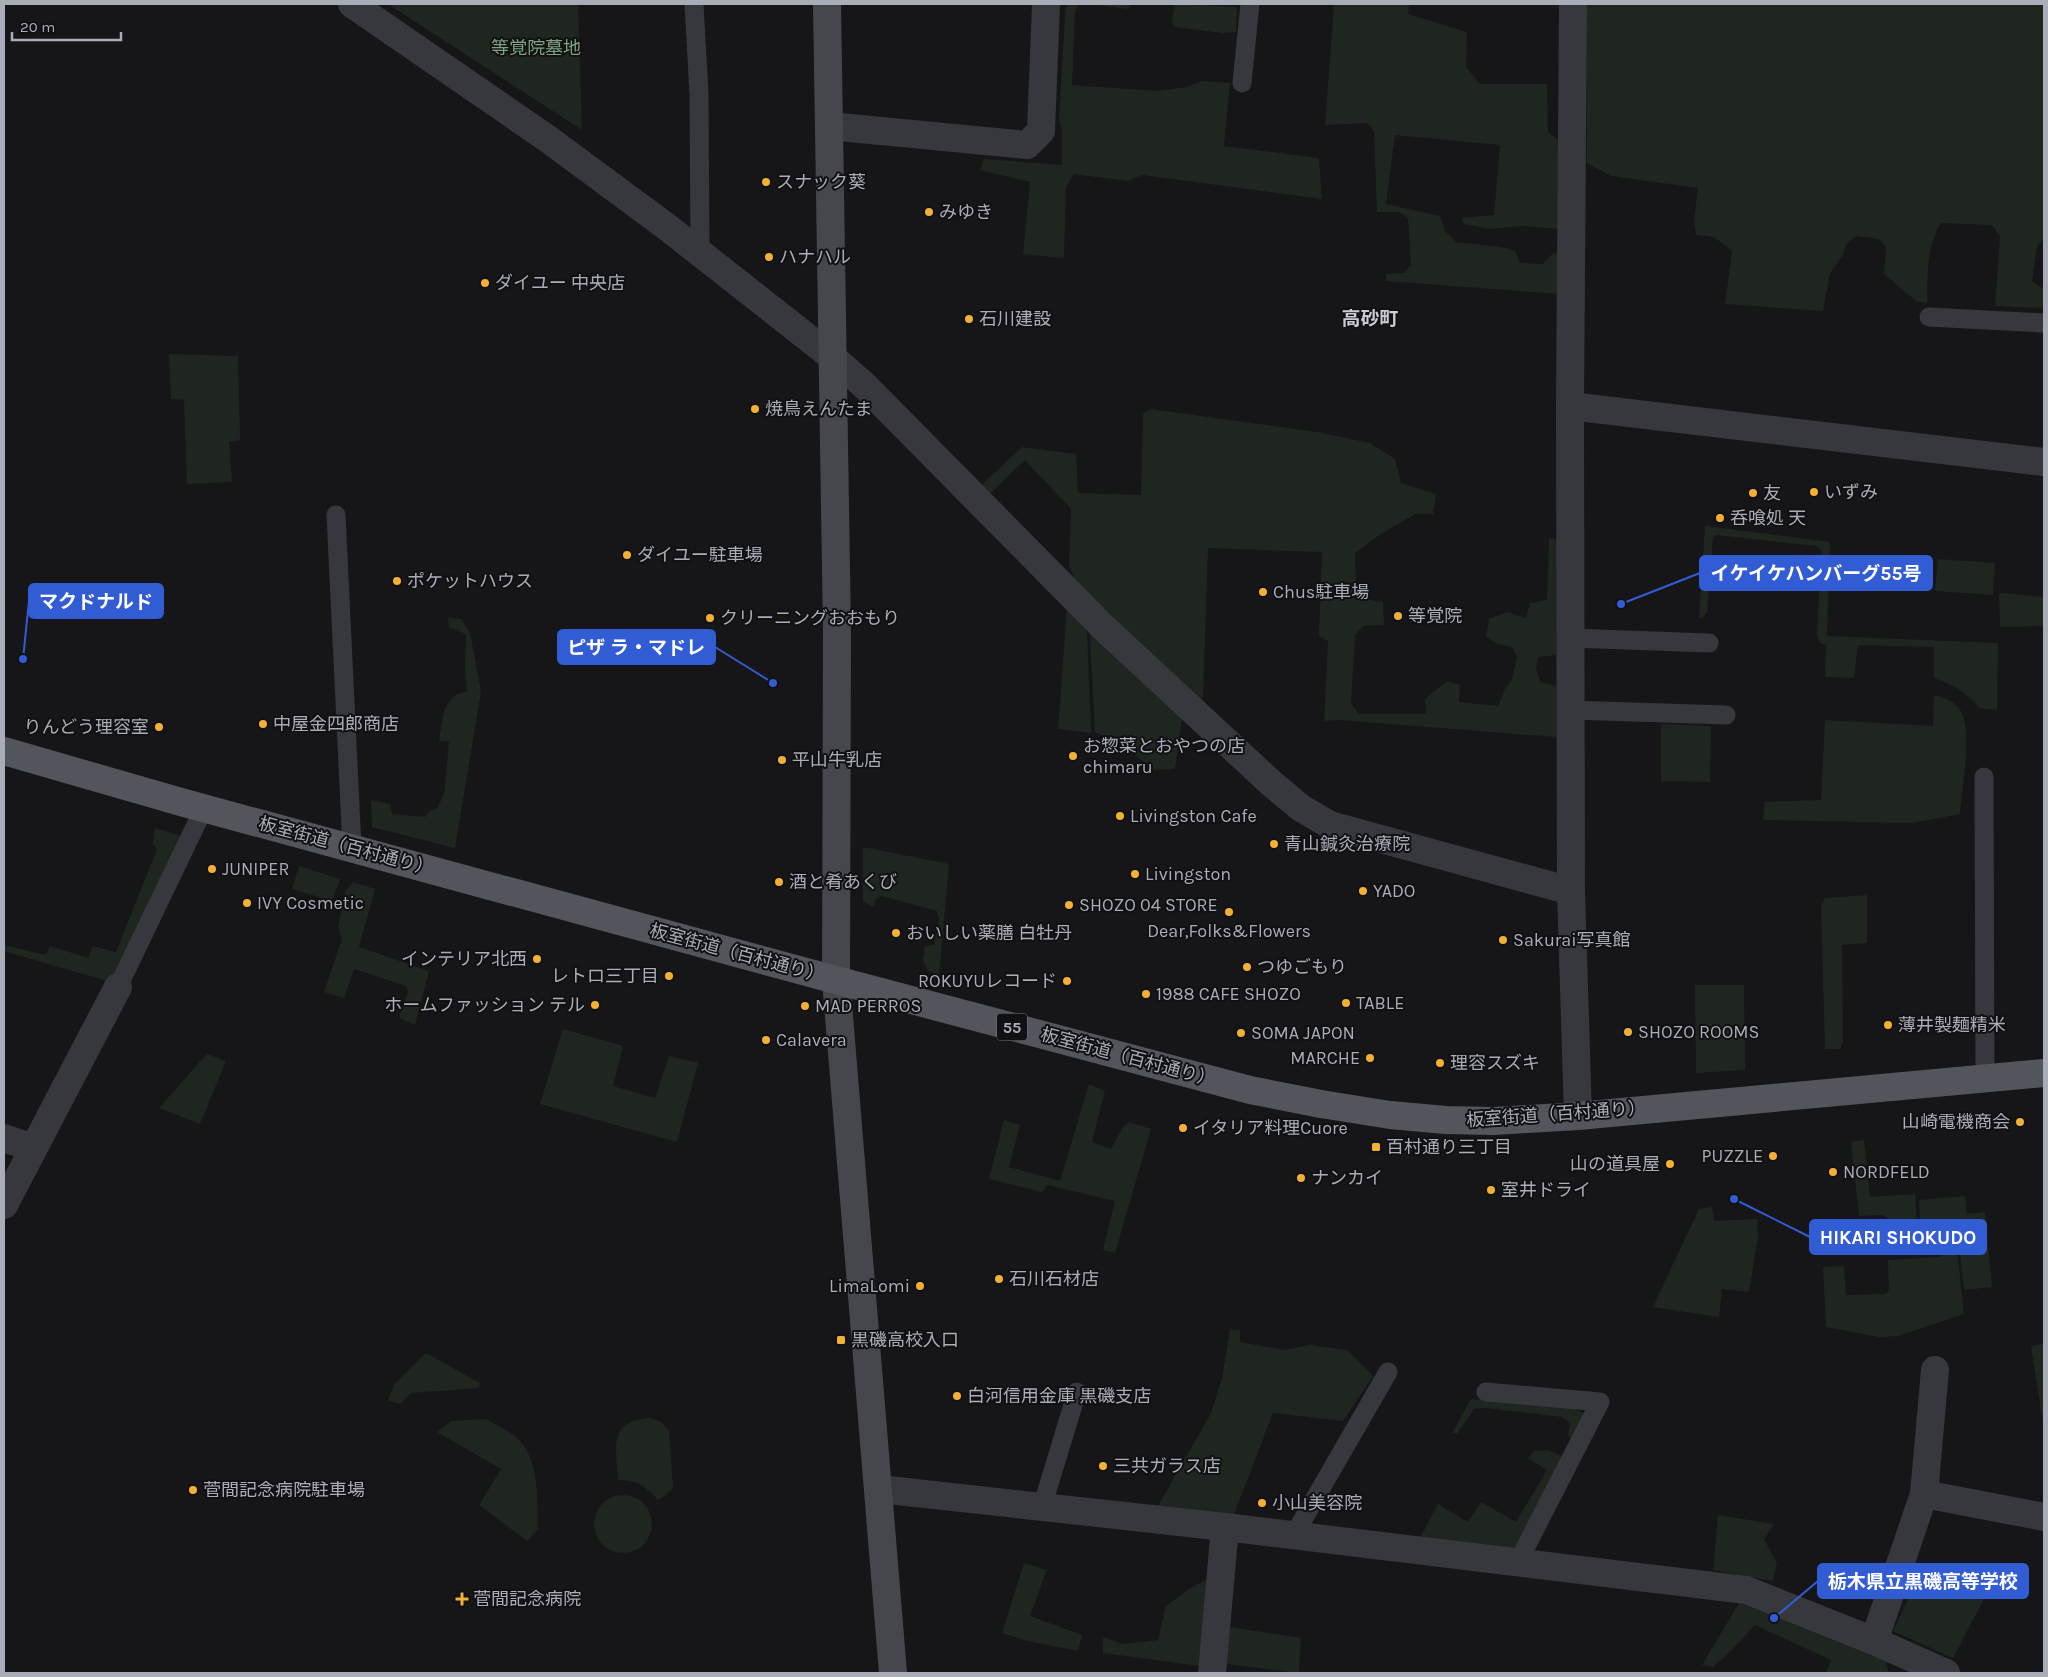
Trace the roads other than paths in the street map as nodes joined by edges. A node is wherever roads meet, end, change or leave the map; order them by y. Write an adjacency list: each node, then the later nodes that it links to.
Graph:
1 (352, 4): 9 (street)
2 (694, 4): 9 (lane)
3 (826, 4): 8 (street)
4 (1046, 4): 8 (street)
5 (1250, 4): 7 (lane)
6 (1573, 4): 13 (street)
7 (1242, 83)
8 (829, 126): 12 (street)
9 (700, 253): 12 (street)
10 (1929, 317): 11 (lane)
11 (2044, 323)
12 (831, 356): 24 (street); 25 (street)
13 (1570, 406): 14 (street); 16 (street)
14 (2044, 462)
15 (336, 515): 23 (lane)
16 (1571, 638): 17 (lane); 18 (street)
17 (1709, 642)
18 (1571, 710): 19 (lane); 24 (street)
19 (1726, 715)
20 (4, 751): 22 (main road, 板室街道（百村通り） / 55)
21 (1984, 777): 28 (lane)
22 (204, 808): 23 (main road, 板室街道（百村通り） / 55); 26 (lane)
23 (352, 848): 25 (main road, 板室街道（百村通り） / 55)
24 (1571, 891): 29 (street)
25 (836, 980): 29 (main road, 板室街道（百村通り） / 55); 37 (street)
26 (118, 988): 31 (street)
27 (2044, 1073): 28 (main road, 板室街道（百村通り） / 55)
28 (1985, 1078): 29 (main road, 板室街道（百村通り） / 55)
29 (1578, 1116)
30 (4, 1138): 31 (street)
31 (33, 1148): 32 (street)
32 (4, 1205)
33 (1935, 1370): 38 (street)
34 (1388, 1372): 42 (lane)
35 (1077, 1392): 39 (lane)
36 (1486, 1392): 43 (lane)
37 (879, 1490): 39 (street); 45 (street)
38 (1924, 1494): 40 (street); 44 (street)
39 (1042, 1507): 41 (street)
40 (2044, 1517)
41 (1225, 1527): 42 (street); 46 (street)
42 (1294, 1535): 43 (street)
43 (1518, 1562): 44 (street)
44 (1874, 1641): 47 (street)
45 (894, 1673)
46 (1212, 1673)
47 (1946, 1673)

